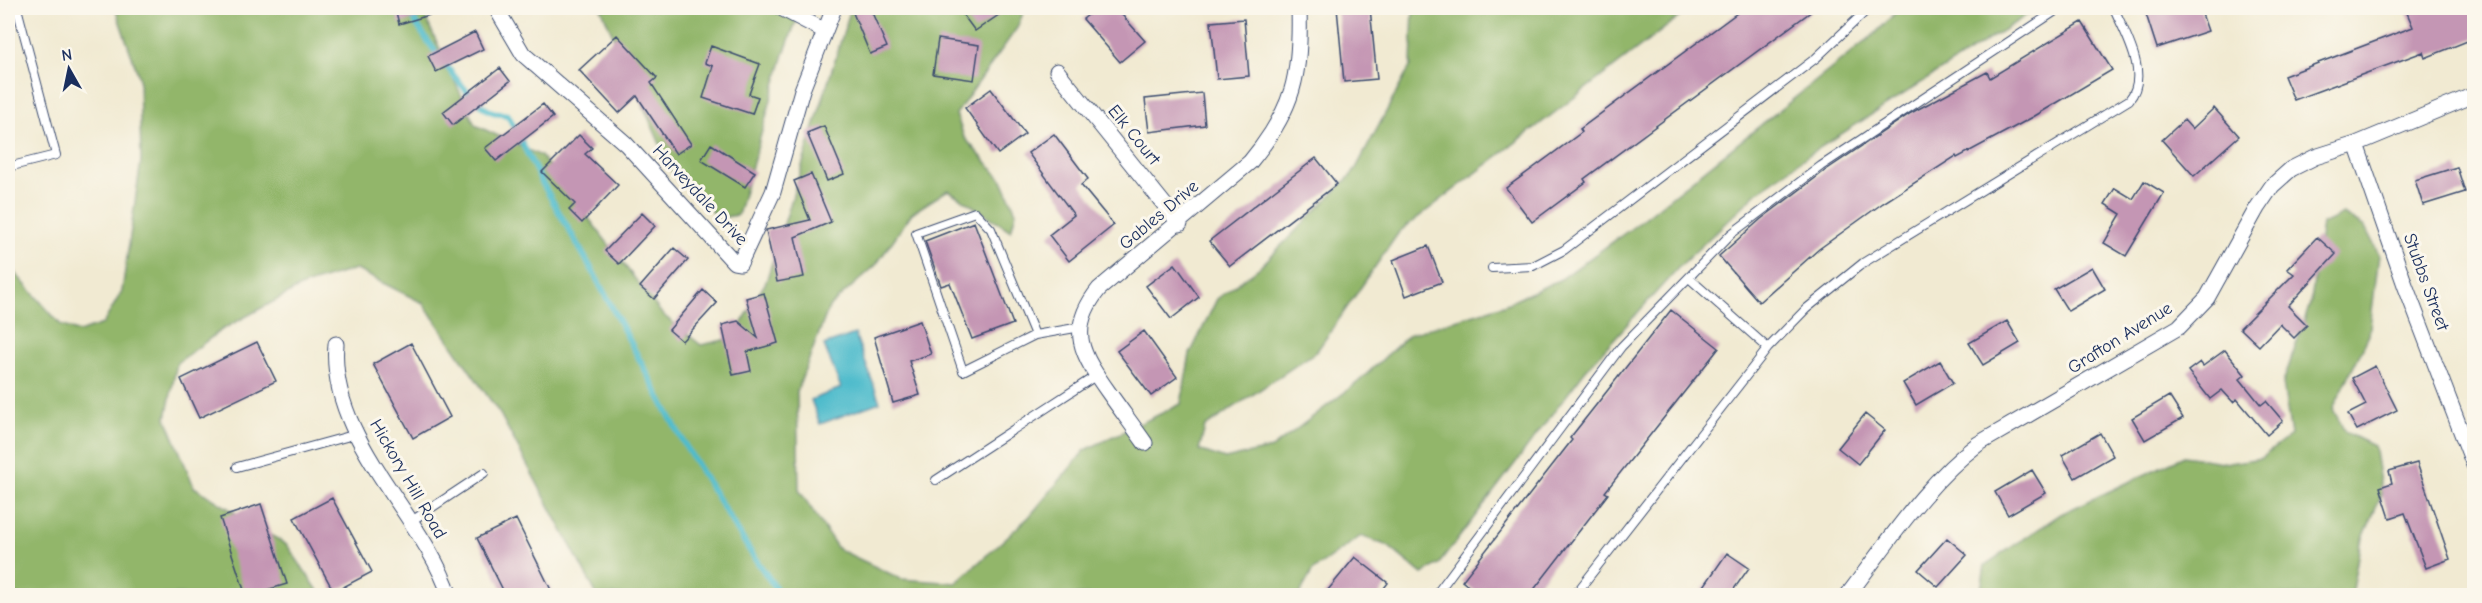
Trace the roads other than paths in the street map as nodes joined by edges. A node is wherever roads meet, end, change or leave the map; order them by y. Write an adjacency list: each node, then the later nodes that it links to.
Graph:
1 (17, 8): 13 (lane)
2 (496, 8): 9 (street, Harveydale Drive)
3 (780, 8): 9 (street)
4 (834, 8): 9 (street, Harveydale Drive)
5 (1299, 8): 14 (street, Gables Drive)
6 (1869, 8): 15 (lane)
7 (2060, 8): 16 (lane)
8 (2114, 8): 20 (lane)
9 (825, 31)
10 (1057, 71): 14 (street, Elk Court)
11 (2475, 95): 12 (street, Grafton Avenue)
12 (2356, 144): 24 (street, Stubbs Street); 32 (street, Grafton Avenue)
13 (8, 167)
14 (1180, 224): 17 (street, Gables Drive)
15 (1492, 268)
16 (1689, 278): 20 (lane); 30 (lane)
17 (1081, 327): 18 (lane); 21 (street, Gables Drive)
18 (1035, 335): 18 (lane)
19 (336, 344): 22 (street, Hickory Hill Road)
20 (1768, 348): 31 (lane)
21 (1097, 375): 23 (street, Gables Drive); 27 (lane)
22 (357, 434): 25 (lane); 28 (street, Hickory Hill Road)
23 (1145, 443)
24 (2475, 465)
25 (237, 466)
26 (484, 473): 28 (lane)
27 (936, 480)
28 (409, 523): 29 (street, Hickory Hill Road)
29 (450, 596)
30 (1435, 596)
31 (1574, 596)
32 (1847, 596)

